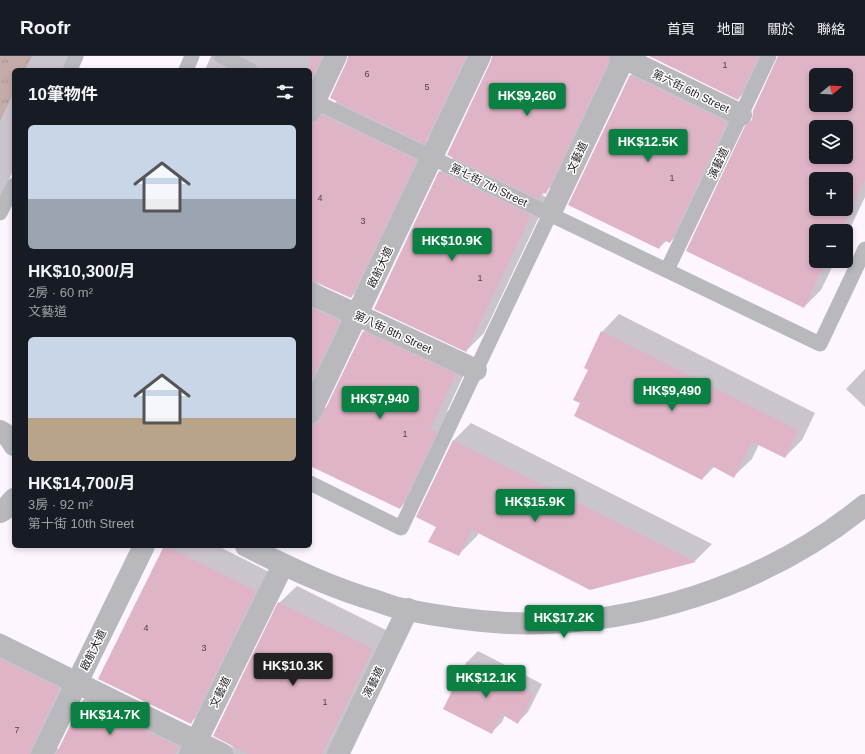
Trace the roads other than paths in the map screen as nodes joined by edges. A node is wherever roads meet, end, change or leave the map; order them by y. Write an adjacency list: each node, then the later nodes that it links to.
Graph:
1 (76, 56): 8 (lane)
2 (192, 56): 9 (lane)
3 (221, 56): 10 (lane)
4 (336, 56): 11 (street)
5 (480, 56): 13 (street, 啟航大道)
6 (769, 56): 12 (lane, 演藝道)
7 (623, 57): 12 (street, 第六街 6th Street); 16 (street, 文藝道)
8 (71, 68)
9 (187, 68)
10 (246, 68)
11 (312, 104): 13 (lane, 第七街 7th Street)
12 (741, 115): 18 (lane, 演藝道)
13 (432, 157): 16 (lane, 第七街 7th Street); 20 (street, 啟航大道)
14 (12, 189): 15 (lane)
15 (0, 213)
16 (550, 214): 18 (lane, 第七街 7th Street); 21 (lane)
17 (865, 249): 18 (lane, 第七街 7th Street)
18 (667, 270)
19 (312, 294): 20 (street, 第八街 8th Street)
20 (357, 315): 21 (street, 第八街 8th Street); 22 (street, 啟航大道)
21 (476, 370): 25 (lane)
22 (312, 409)
23 (0, 431): 24 (street)
24 (12, 441)
25 (312, 485)
26 (12, 501): 28 (street)
27 (865, 505): 32 (street)
28 (0, 512)
29 (143, 548): 34 (street, 啟航大道)
30 (250, 548): 31 (street)
31 (283, 564): 32 (street); 35 (street, 文藝道)
32 (408, 610): 38 (street, 演藝道)
33 (0, 645): 34 (street)
34 (77, 683): 35 (street); 36 (street, 啟航大道)
35 (193, 748): 37 (street)
36 (42, 754)
37 (222, 754)
38 (338, 754)

